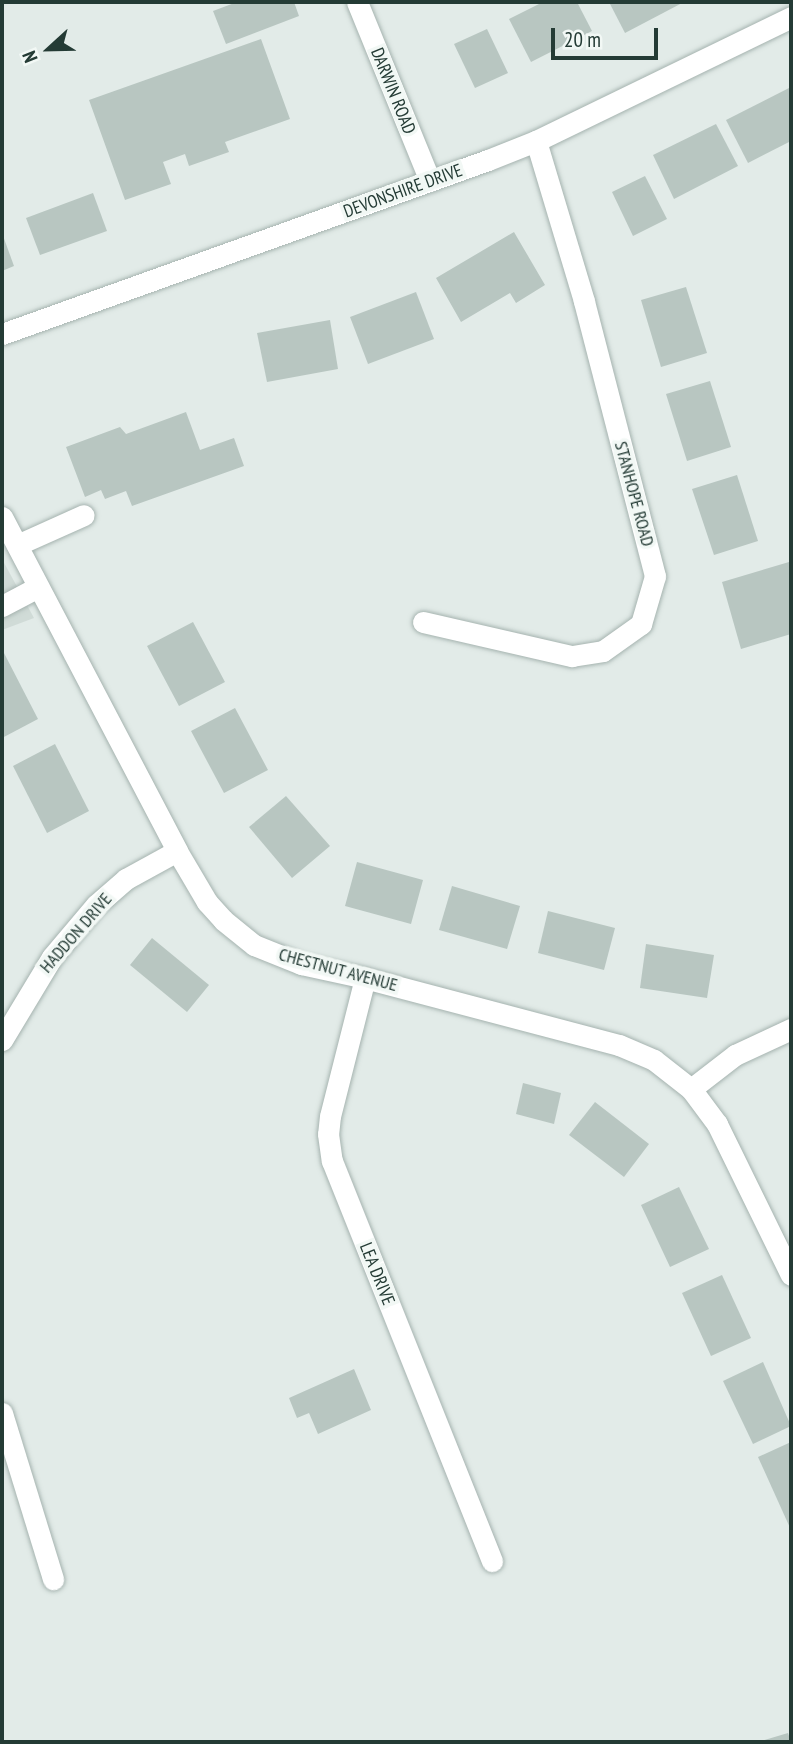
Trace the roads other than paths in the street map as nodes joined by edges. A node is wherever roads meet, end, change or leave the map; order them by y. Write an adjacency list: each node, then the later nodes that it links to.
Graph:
1 (357, 2): 4 (street, DARWIN ROAD)
2 (791, 18): 3 (street, DEVONSHIRE DRIVE)
3 (536, 141): 4 (street, DEVONSHIRE DRIVE); 11 (street, STANHOPE ROAD)
4 (430, 181): 5 (street, DEVONSHIRE DRIVE)
5 (2, 334)
6 (84, 515): 8 (street)
7 (2, 517): 8 (street, CHESTNUT AVENUE)
8 (17, 545): 9 (street, CHESTNUT AVENUE)
9 (38, 587): 10 (street); 12 (street, CHESTNUT AVENUE)
10 (2, 606)
11 (423, 622)
12 (177, 851): 13 (street, CHESTNUT AVENUE); 15 (street, HADDON DRIVE)
13 (365, 978): 16 (street, CHESTNUT AVENUE); 19 (street, LEA DRIVE)
14 (791, 1029): 16 (street)
15 (2, 1040)
16 (691, 1089): 17 (street, CHESTNUT AVENUE)
17 (791, 1275)
18 (2, 1413): 20 (street)
19 (492, 1561)
20 (53, 1579)

